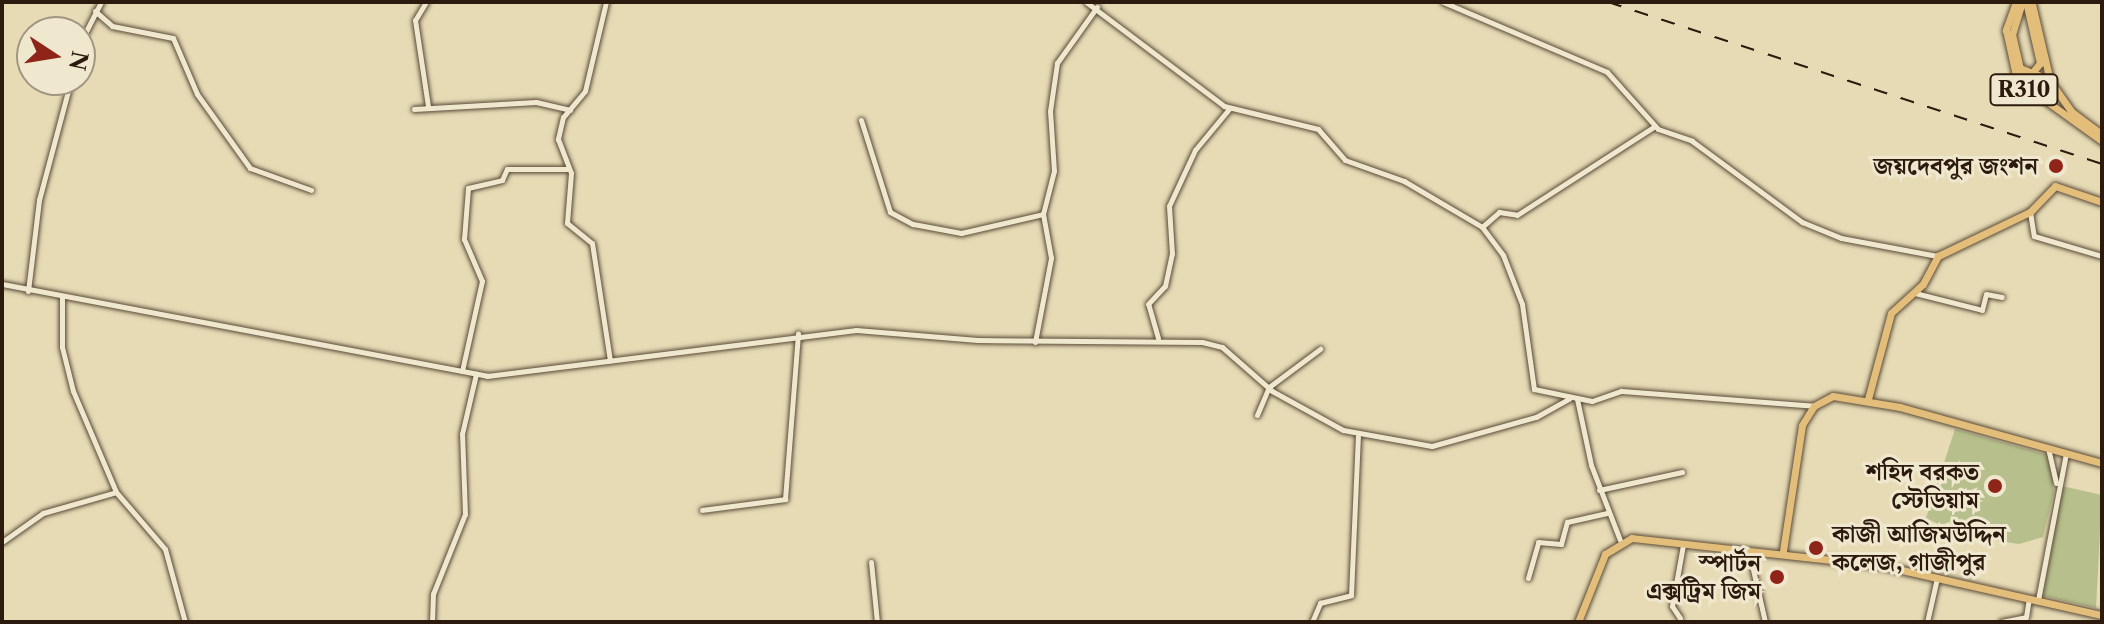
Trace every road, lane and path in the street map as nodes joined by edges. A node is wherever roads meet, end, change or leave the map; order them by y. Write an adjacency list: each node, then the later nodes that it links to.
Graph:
1 (101, 2): 9 (street)
2 (426, 2): 18 (street)
3 (606, 2): 21 (street)
4 (1086, 2): 8 (street)
5 (1443, 2): 23 (street)
6 (2016, 2): 14 (main road, R310)
7 (2026, 2): 11 (main road); 12 (main road); 13 (main road, R310)
8 (1097, 7): 20 (street); 30 (street)
9 (95, 11): 10 (street); 27 (street)
10 (93, 16)
11 (2014, 24): 12 (main road); 12 (main road)
12 (2031, 24)
13 (2045, 62): 14 (main road); 15 (main road, R310)
14 (2015, 72): 16 (main road, R310)
15 (2050, 81): 16 (main road); 24 (main road, R310)
16 (2032, 95): 25 (main road, R310)
17 (67, 96): 35 (street)
18 (428, 106): 19 (street); 21 (street)
19 (414, 109)
20 (1229, 109): 31 (street); 40 (street)
21 (570, 110): 26 (street)
22 (861, 120): 30 (street)
23 (1655, 126): 31 (street); 32 (street)
24 (2102, 135)
25 (2102, 141)
26 (569, 169): 43 (street); 44 (street)
27 (311, 190)
28 (2102, 202): 29 (main road)
29 (2030, 212): 32 (main road); 33 (street)
30 (1043, 214): 41 (street)
31 (1482, 227): 47 (street)
32 (1938, 256): 36 (main road)
33 (2102, 256)
34 (2, 284): 35 (street)
35 (28, 291): 37 (street)
36 (1915, 293): 38 (street); 49 (main road)
37 (62, 296): 44 (street); 59 (street)
38 (2002, 297)
39 (798, 334): 41 (street); 43 (street); 60 (street)
40 (1158, 339): 41 (street); 46 (street)
41 (1035, 342)
42 (1320, 349): 46 (street)
43 (610, 361): 45 (street)
44 (462, 371): 45 (street)
45 (476, 374): 74 (street)
46 (1269, 387): 51 (street); 52 (street)
47 (1569, 399): 48 (street); 52 (street)
48 (1577, 399): 50 (street); 58 (street)
49 (1868, 399): 50 (main road); 53 (main road)
50 (1814, 406): 65 (main road)
51 (1257, 415)
52 (1358, 436): 76 (street)
53 (2048, 448): 54 (main road); 57 (street)
54 (2066, 453): 55 (main road); 57 (street)
55 (2102, 463)
56 (1682, 472): 58 (street)
57 (2057, 488): 70 (street)
58 (1599, 490): 61 (street)
59 (116, 492): 63 (street); 73 (street)
60 (702, 510)
61 (1607, 513): 62 (street); 69 (street)
62 (1620, 540): 64 (main road); 77 (main road)
63 (2, 542)
64 (1683, 545): 66 (main road); 72 (street)
65 (1783, 551): 66 (main road); 68 (main road)
66 (1749, 552): 78 (street)
67 (871, 562): 75 (street)
68 (1938, 577): 70 (main road); 79 (street)
69 (1528, 578)
70 (2034, 599): 71 (main road); 80 (street)
71 (2102, 614): 81 (main road)
72 (1680, 618)
73 (185, 622)
74 (432, 622)
75 (877, 622)
76 (1312, 622)
77 (1578, 622)
78 (1765, 622)
79 (1927, 622)
80 (2001, 622)
81 (2101, 622)

